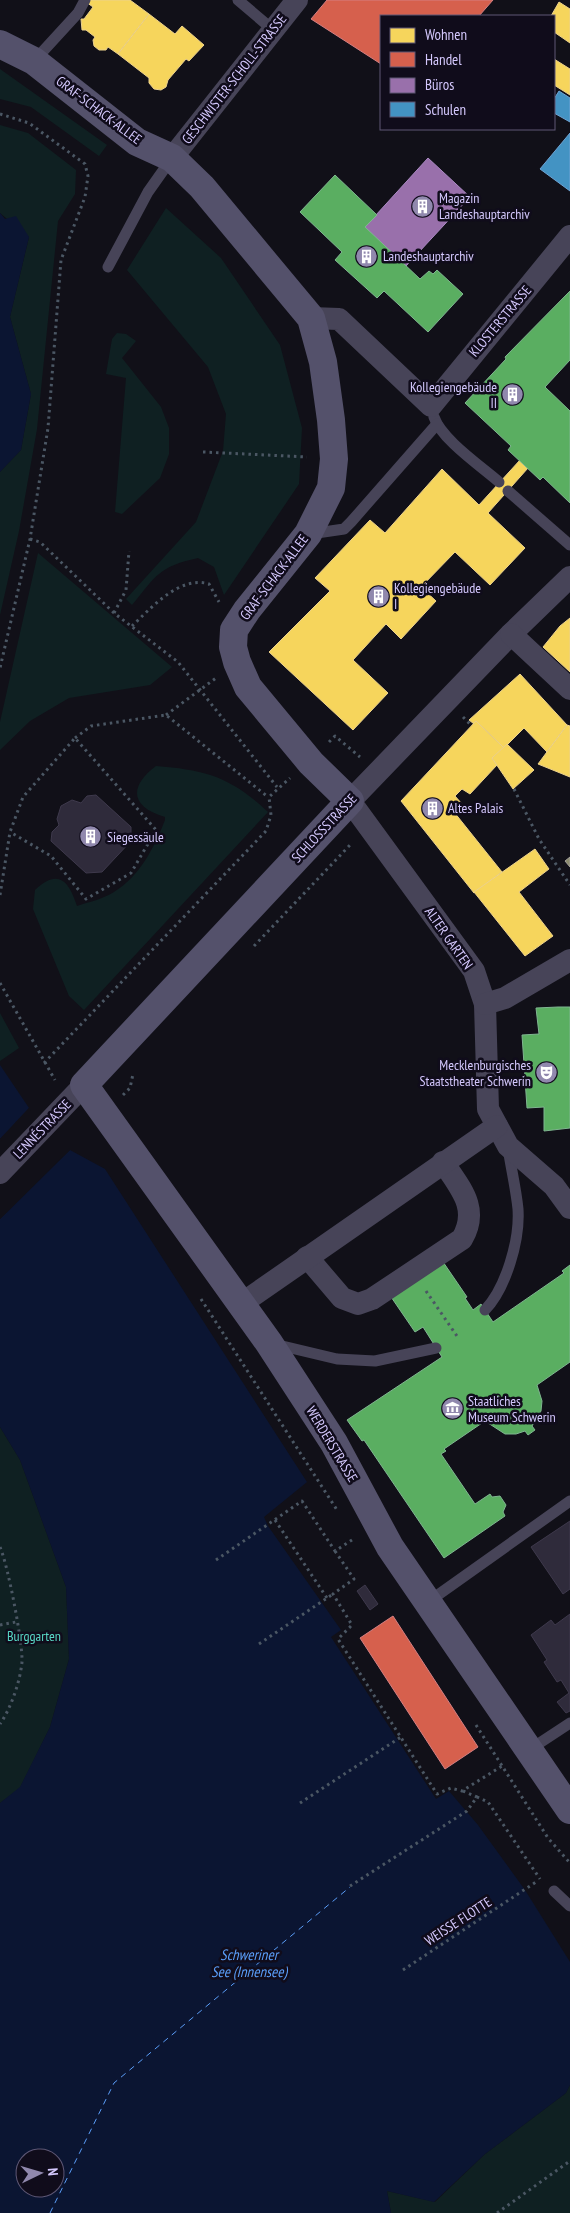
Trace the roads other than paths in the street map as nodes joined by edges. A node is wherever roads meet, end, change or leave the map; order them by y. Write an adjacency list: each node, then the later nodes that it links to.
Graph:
1 (85, 0): 6 (lane)
2 (238, 0): 4 (lane)
3 (296, 0): 4 (street, GESCHWISTER-SCHOLL-STRASSE)
4 (272, 29): 7 (street, GESCHWISTER-SCHOLL-STRASSE)
5 (0, 44): 6 (street, GRAF-SCHACK-ALLEE)
6 (34, 61): 7 (street, GRAF-SCHACK-ALLEE)
7 (172, 158): 9 (lane); 10 (street, GRAF-SCHACK-ALLEE)
8 (569, 239): 11 (street, KLOSTERSTRASSE)
9 (108, 267)
10 (311, 318): 11 (street); 14 (street, GRAF-SCHACK-ALLEE)
11 (434, 415): 12 (lane); 14 (lane)
12 (499, 482)
13 (508, 491): 15 (lane)
14 (308, 534): 19 (street, GRAF-SCHACK-ALLEE)
15 (570, 545)
16 (570, 577): 17 (street, SCHLOSSSTRASSE)
17 (511, 634): 18 (street); 19 (street, SCHLOSSSTRASSE)
18 (570, 689)
19 (350, 801): 21 (street, ALTER GARTEN); 22 (street, SCHLOSSSTRASSE)
20 (570, 960): 21 (street)
21 (485, 1004): 23 (street, ALTER GARTEN)
22 (72, 1084): 26 (street, LENNÉSTRASSE); 30 (street, WERDERSTRASSE)
23 (497, 1126): 24 (street, ALTER GARTEN); 25 (street)
24 (508, 1146): 27 (street, ALTER GARTEN); 31 (lane)
25 (443, 1162): 29 (street); 29 (street)
26 (0, 1173)
27 (562, 1188): 28 (street, ALTER GARTEN)
28 (570, 1208)
29 (307, 1257): 30 (street)
30 (241, 1304): 32 (street, WERDERSTRASSE)
31 (486, 1310)
32 (269, 1343): 33 (lane); 35 (street, WERDERSTRASSE)
33 (436, 1348)
34 (570, 1501): 35 (lane)
35 (428, 1602): 37 (street, WERDERSTRASSE)
36 (570, 1723): 37 (lane)
37 (529, 1750): 38 (street, WERDERSTRASSE)
38 (570, 1810)
39 (554, 1891): 40 (lane)
40 (570, 1906)

